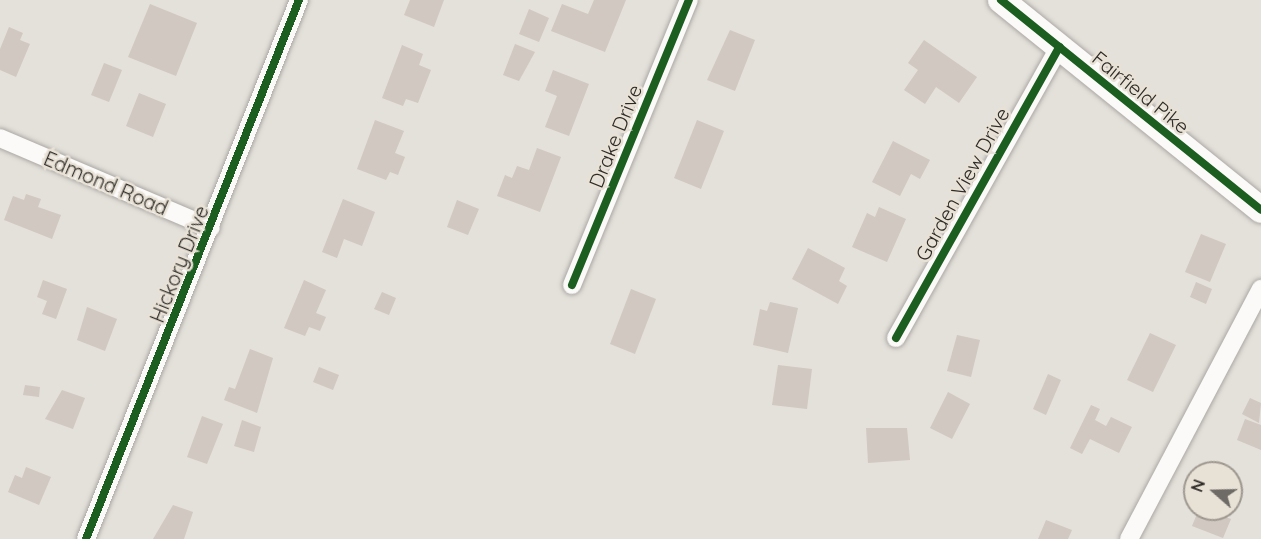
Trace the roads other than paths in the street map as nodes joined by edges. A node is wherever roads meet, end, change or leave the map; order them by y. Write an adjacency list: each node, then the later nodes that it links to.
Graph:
1 (299, 0): 7 (street, Hickory Drive)
2 (689, 0): 8 (street, Drake Drive)
3 (1001, 0): 4 (street, Fairfield Pike)
4 (1059, 46): 6 (street, Fairfield Pike); 10 (street, Garden View Drive)
5 (0, 138): 7 (street, Edmond Road)
6 (1261, 210)
7 (211, 228): 11 (street, Hickory Drive)
8 (572, 285)
9 (1261, 290): 12 (street)
10 (896, 338)
11 (86, 539)
12 (1129, 539)

